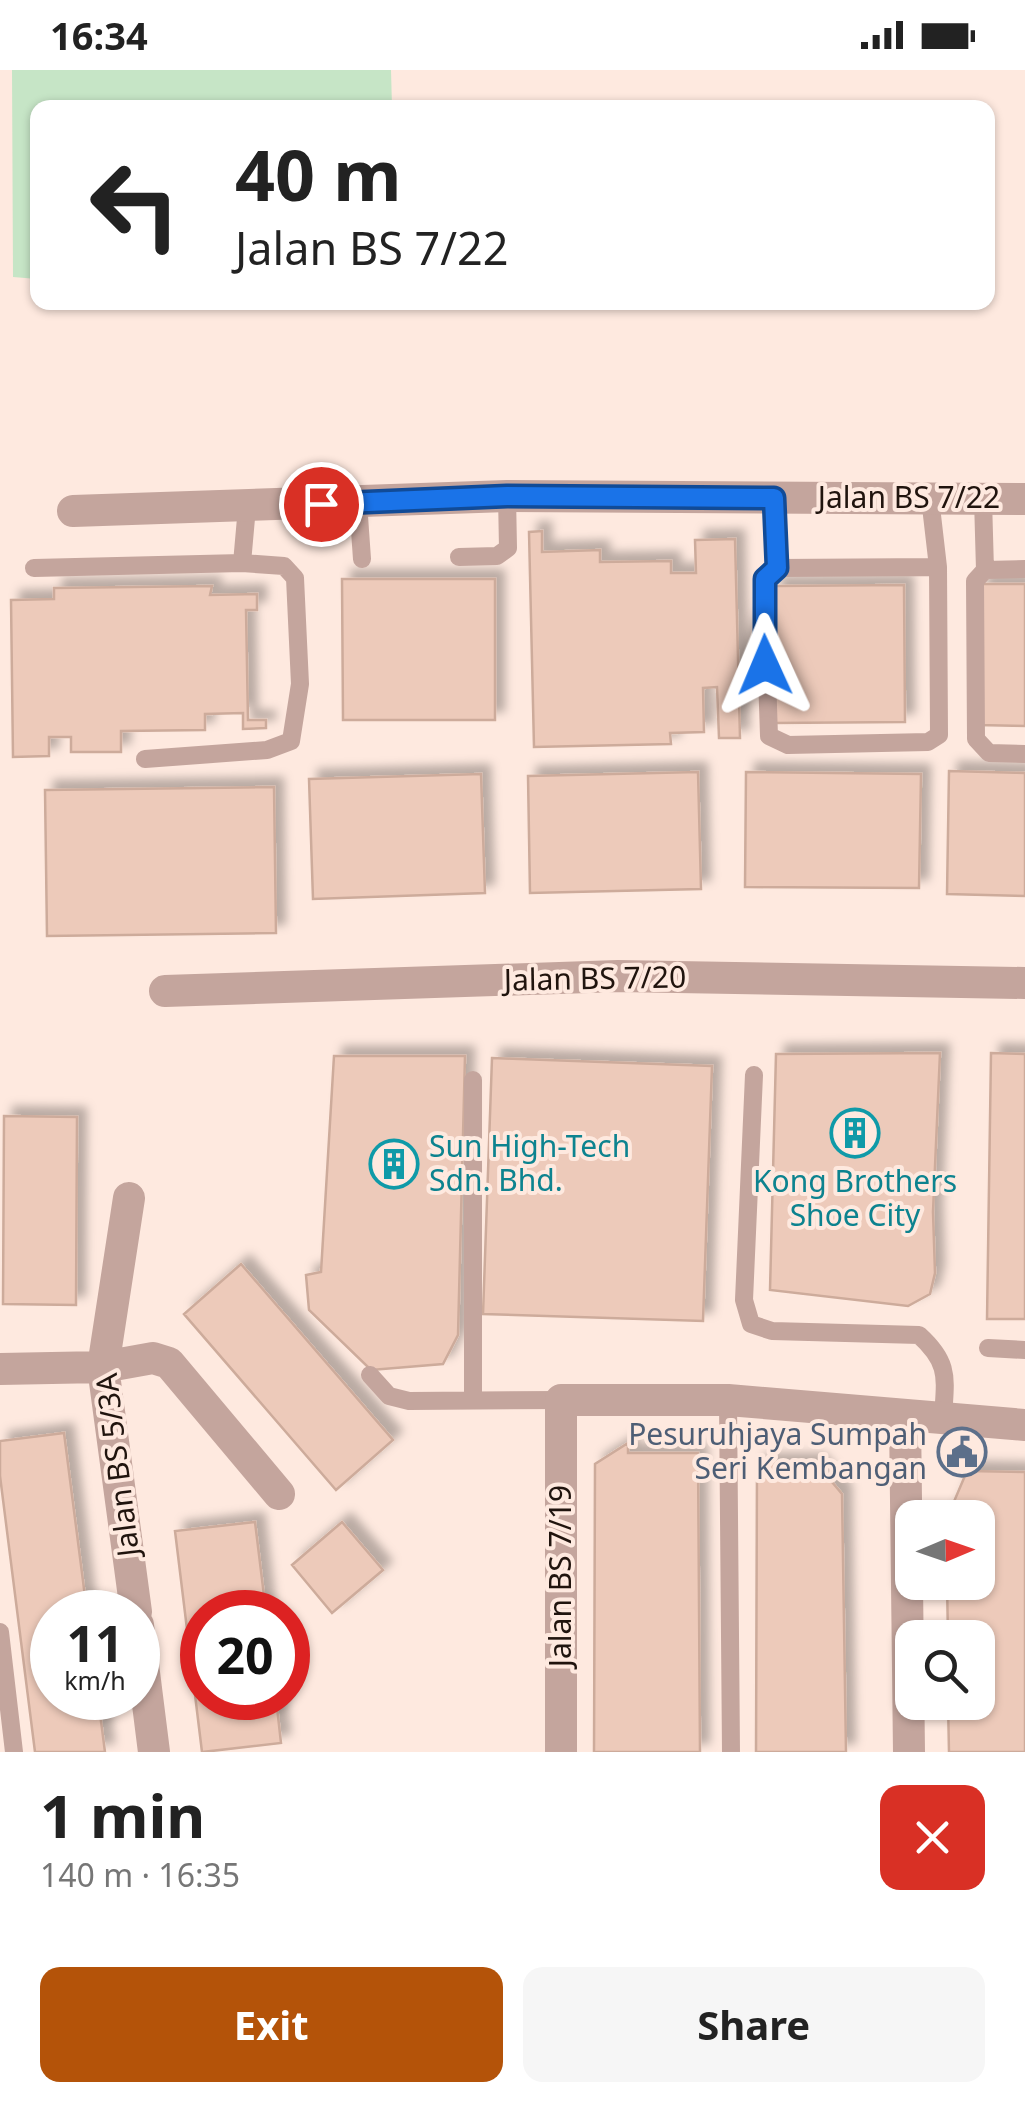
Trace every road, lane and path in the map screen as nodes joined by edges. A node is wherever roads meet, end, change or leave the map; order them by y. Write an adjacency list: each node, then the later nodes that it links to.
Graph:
1 (507, 496): 2 (street, Jalan BS 7/22); 6 (street, Jalan BS 7/22); 9 (lane)
2 (774, 498): 3 (street, Jalan BS 7/22); 14 (lane)
3 (930, 498): 4 (street, Jalan BS 7/22); 12 (lane)
4 (982, 499): 5 (street, Jalan BS 7/22); 16 (lane)
5 (1025, 499)
6 (358, 502): 7 (street, Jalan BS 7/22); 10 (lane)
7 (247, 507): 8 (street, Jalan BS 7/22); 11 (lane)
8 (72, 511)
9 (460, 557)
10 (362, 559)
11 (242, 563): 13 (lane); 18 (lane)
12 (938, 567): 14 (lane); 14 (lane)
13 (34, 568)
14 (777, 568)
15 (1025, 569): 16 (lane)
16 (984, 570): 17 (lane)
17 (1025, 754)
18 (145, 760)
19 (1025, 984): 20 (street, Jalan BS 7/20)
20 (165, 992)
21 (754, 1075): 33 (lane)
22 (473, 1080): 29 (lane)
23 (129, 1198): 26 (street, Jalan BS 5/3A)
24 (988, 1348): 25 (lane)
25 (1025, 1350)
26 (104, 1367): 27 (street); 35 (street); 36 (street, Jalan BS 5/3A)
27 (0, 1369)
28 (370, 1375): 29 (lane)
29 (473, 1400): 30 (lane)
30 (561, 1400): 31 (street); 41 (street, Jalan BS 7/19)
31 (728, 1400): 32 (street); 42 (lane)
32 (905, 1416): 33 (street); 43 (street)
33 (943, 1419): 34 (street)
34 (1025, 1425)
35 (279, 1494)
36 (133, 1590)
37 (0, 1632): 39 (lane)
38 (150, 1720): 40 (street)
39 (14, 1752)
40 (154, 1752)
41 (562, 1752)
42 (731, 1752)
43 (909, 1752)

